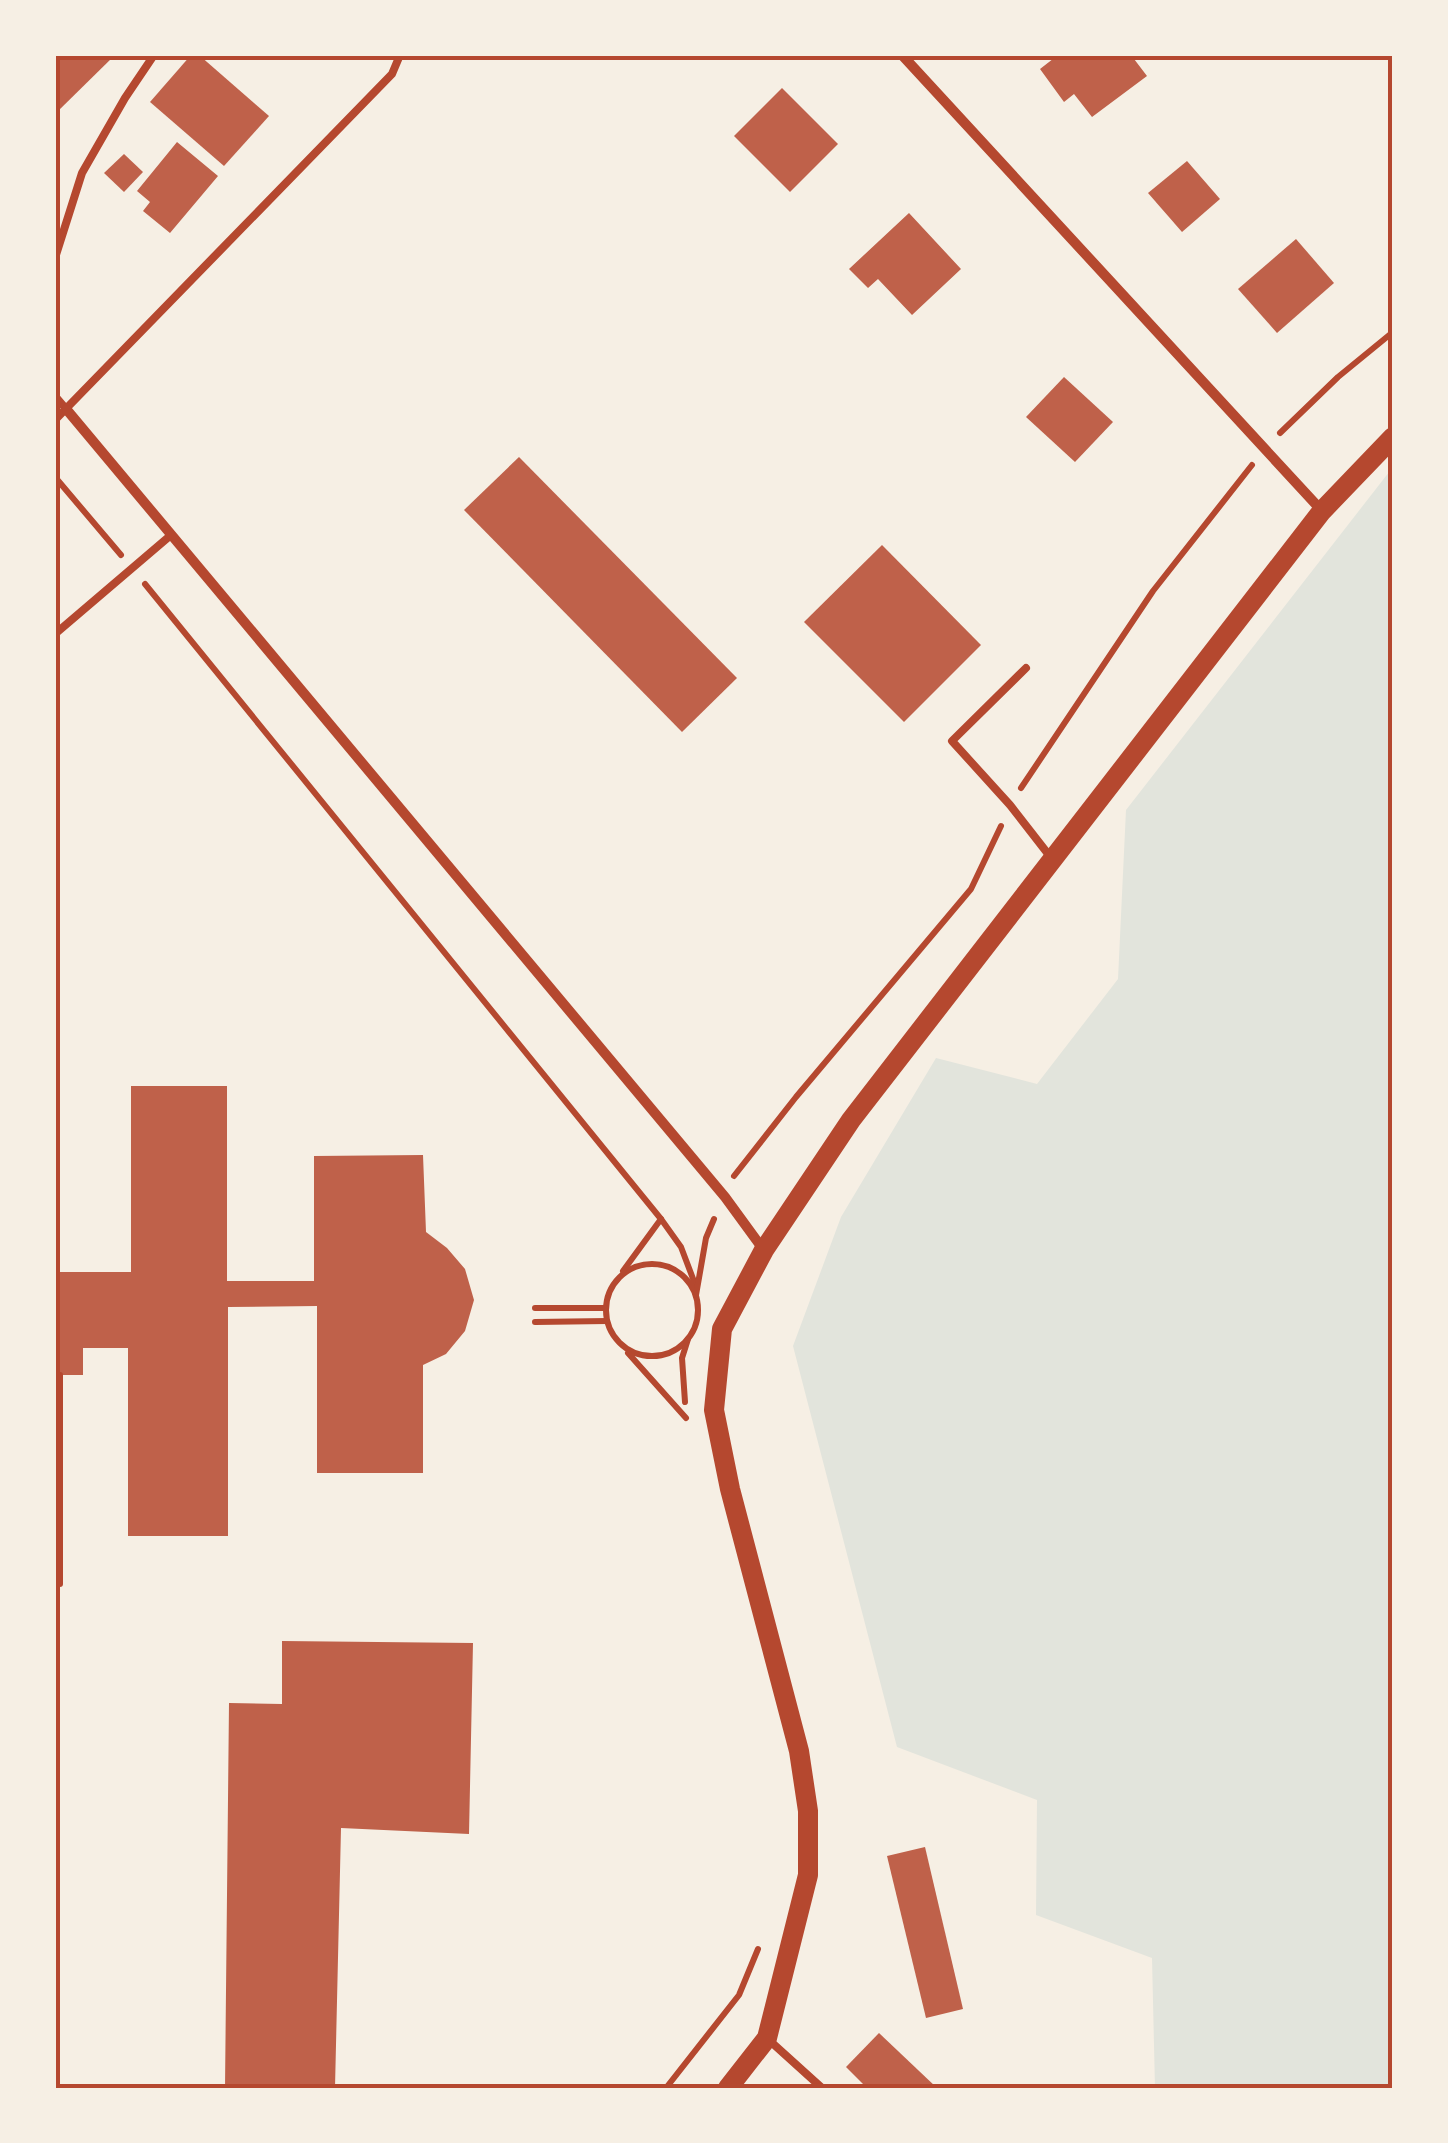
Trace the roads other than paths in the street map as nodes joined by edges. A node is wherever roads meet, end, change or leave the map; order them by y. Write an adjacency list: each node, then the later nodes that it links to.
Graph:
1 (154, 55): 4 (lane)
2 (400, 55): 6 (lane)
3 (902, 55): 9 (street)
4 (55, 258)
5 (55, 396): 6 (lane)
6 (67, 410): 7 (lane); 10 (street)
7 (55, 420)
8 (1393, 437): 9 (main road)
9 (1322, 511): 13 (main road)
10 (171, 535): 11 (lane); 14 (street)
11 (55, 634)
12 (1026, 668): 13 (lane)
13 (1052, 859): 14 (main road)
14 (764, 1250): 15 (main road)
15 (767, 2038): 16 (main road); 17 (lane)
16 (728, 2088)
17 (822, 2088)

